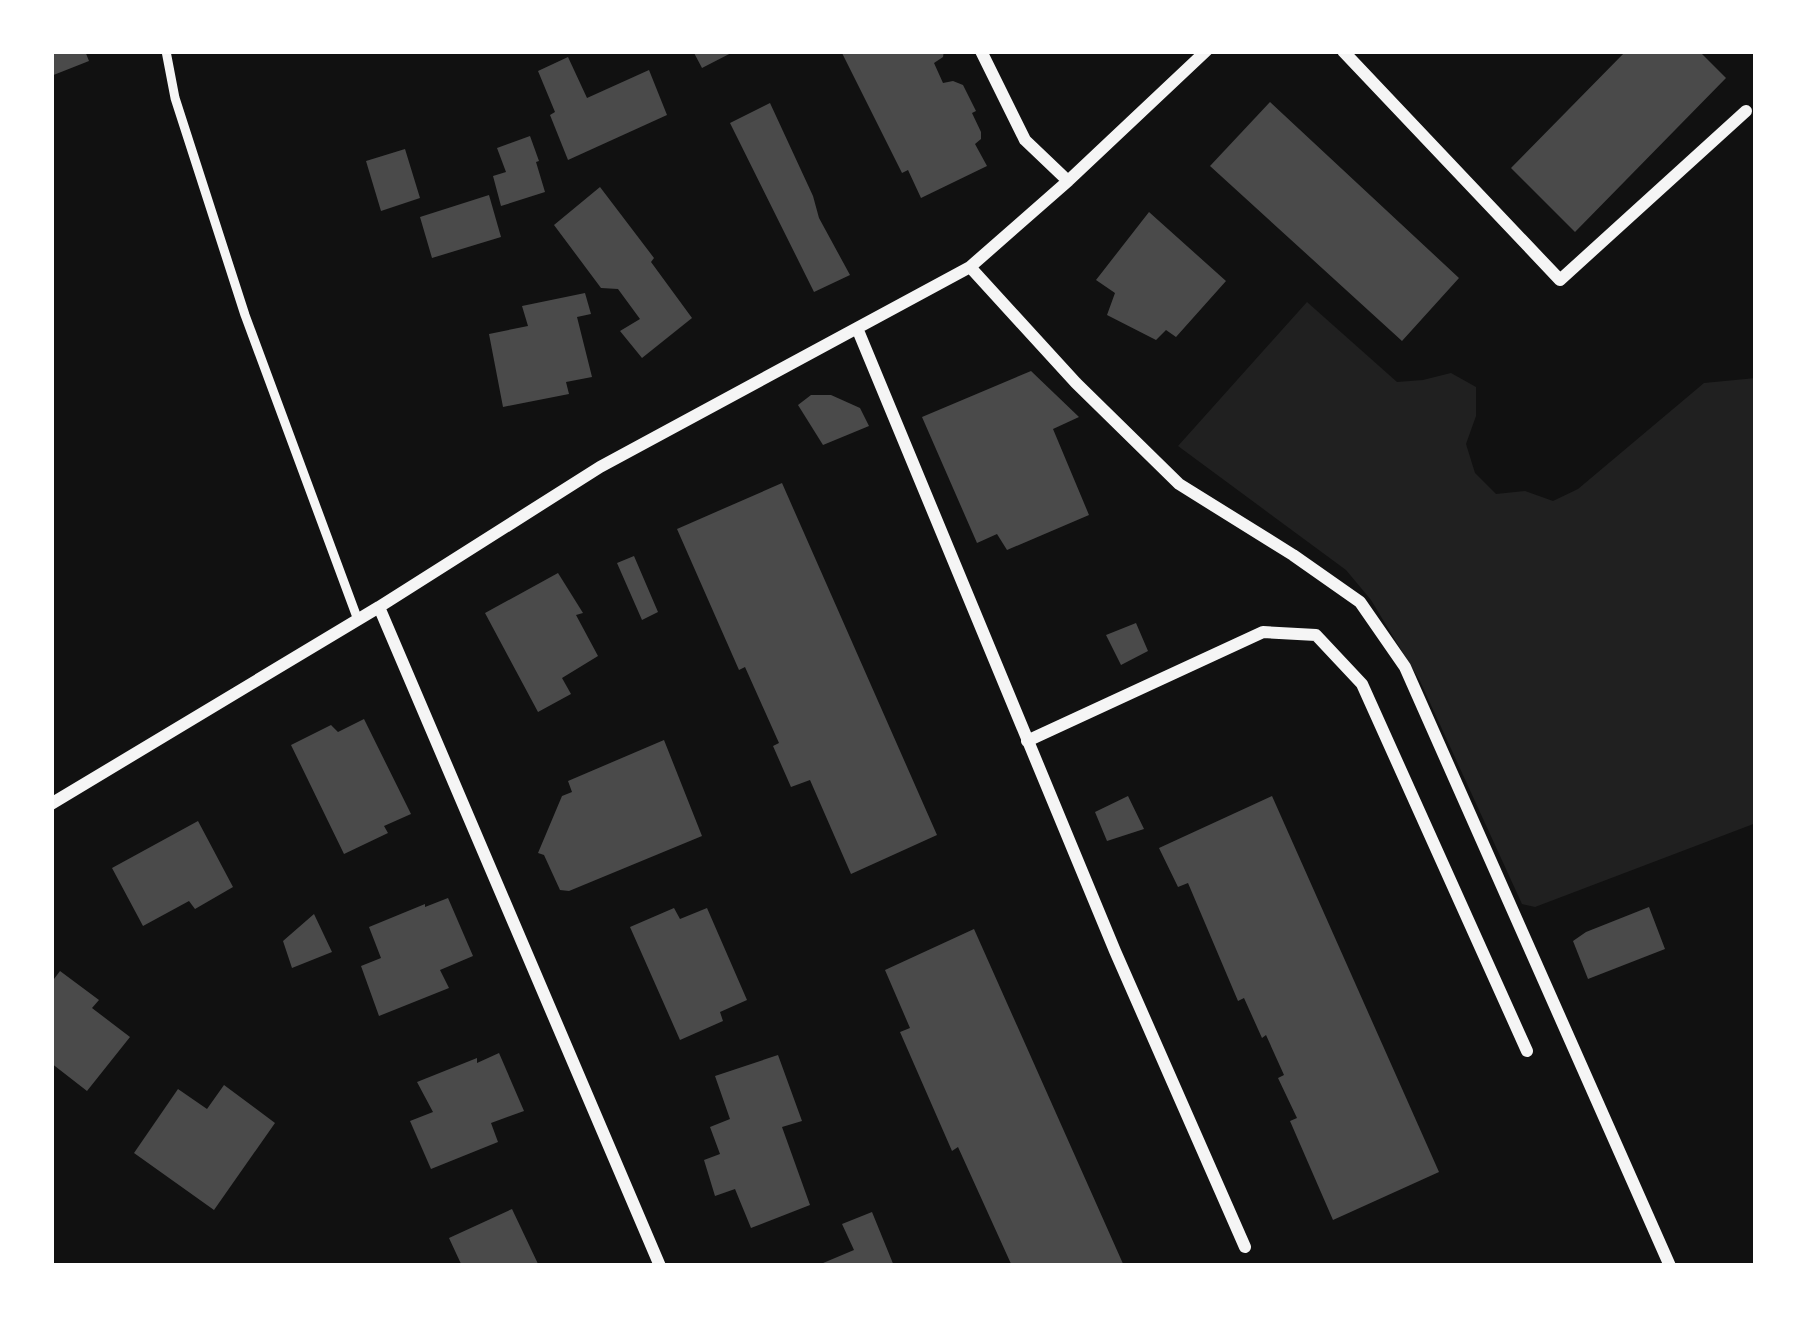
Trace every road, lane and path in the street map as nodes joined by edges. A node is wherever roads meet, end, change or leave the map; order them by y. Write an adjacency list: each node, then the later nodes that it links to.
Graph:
1 (166, 51): 10 (lane)
2 (981, 51): 6 (street)
3 (1206, 51): 6 (street)
4 (1343, 51): 5 (street)
5 (1746, 111)
6 (1069, 181): 7 (street)
7 (970, 267): 8 (street); 16 (street)
8 (857, 328): 9 (street); 11 (street)
9 (379, 608): 10 (street); 15 (street)
10 (358, 620): 12 (street)
11 (1027, 741): 13 (street); 14 (street)
12 (51, 804)
13 (1527, 1051)
14 (1245, 1247)
15 (659, 1266)
16 (1670, 1266)

